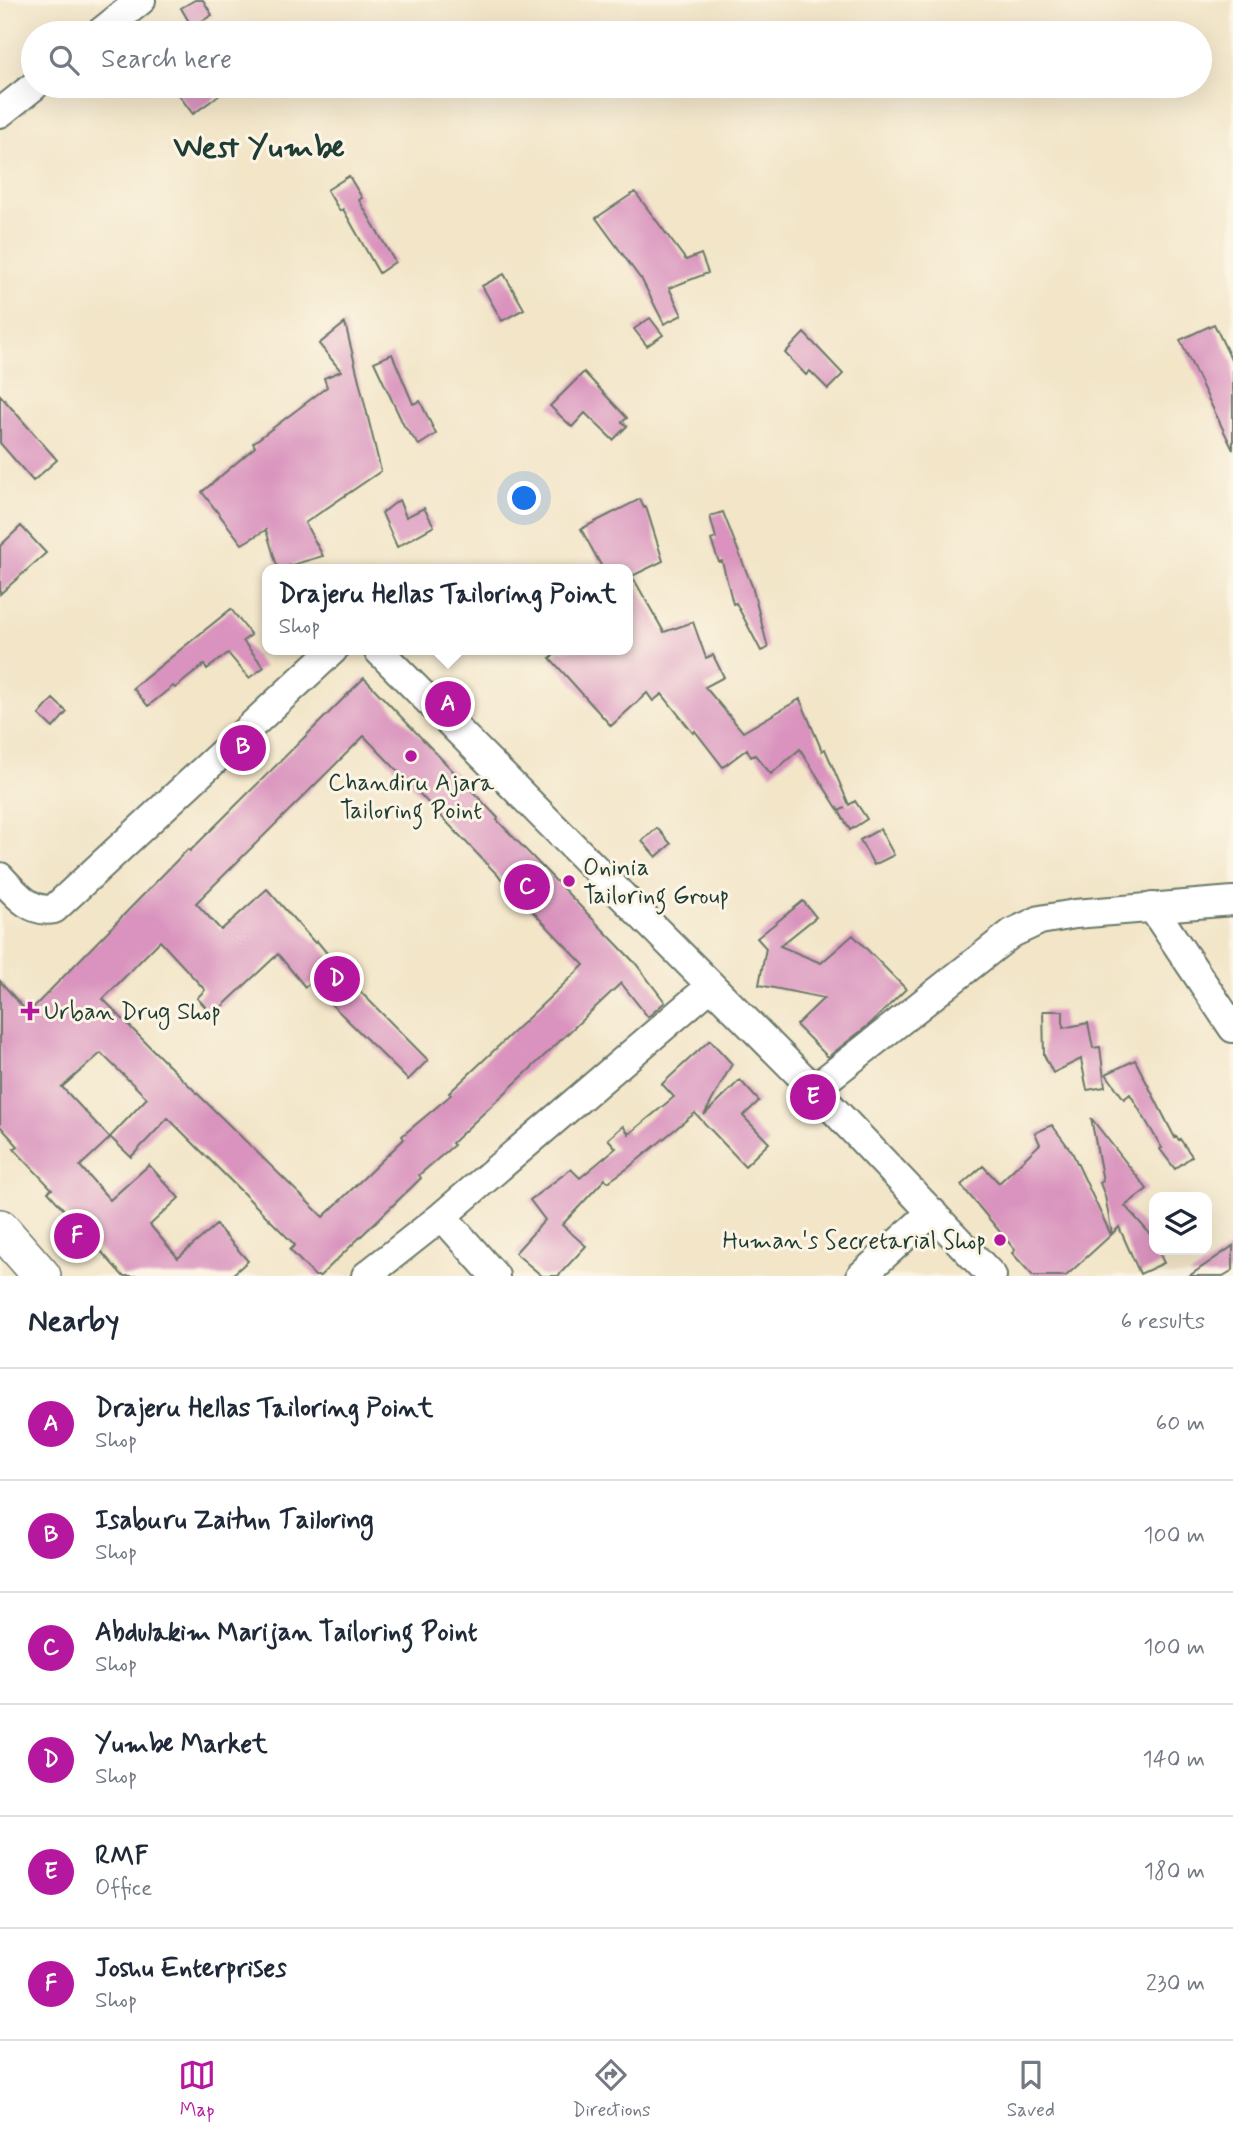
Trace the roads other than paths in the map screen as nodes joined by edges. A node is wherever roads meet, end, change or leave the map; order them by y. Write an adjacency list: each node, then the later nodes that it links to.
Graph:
1 (141, 0): 2 (street)
2 (115, 21)
3 (21, 96): 4 (street)
4 (0, 113)
5 (328, 655): 7 (street)
6 (383, 655): 10 (street)
7 (0, 877)
8 (1233, 901): 9 (street)
9 (1152, 907): 11 (street); 12 (street)
10 (711, 986): 12 (street); 14 (street)
11 (1233, 1028)
12 (814, 1089): 13 (street)
13 (932, 1213): 19 (street); 20 (street)
14 (442, 1216): 17 (street); 18 (street)
15 (0, 1228): 16 (main road)
16 (42, 1276)
17 (366, 1276)
18 (495, 1276)
19 (861, 1276)
20 (992, 1276)

